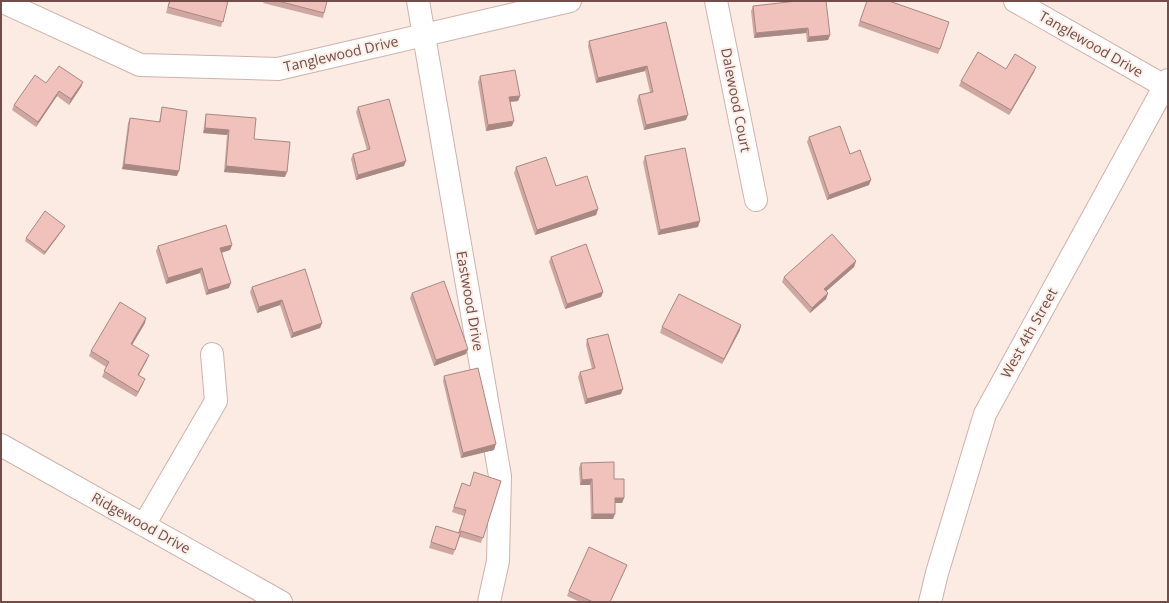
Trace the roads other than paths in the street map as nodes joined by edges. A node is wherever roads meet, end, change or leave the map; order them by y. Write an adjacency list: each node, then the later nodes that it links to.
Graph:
1 (1, 1): 6 (street, Tanglewood Drive)
2 (418, 1): 6 (street, Eastwood Drive)
3 (570, 1): 6 (street, Tanglewood Drive)
4 (716, 1): 8 (street, Dalewood Court)
5 (1015, 1): 7 (street, Tanglewood Drive)
6 (423, 34): 13 (street, Eastwood Drive)
7 (1167, 85): 14 (street, West 4th Street)
8 (756, 200)
9 (212, 354): 11 (street)
10 (1, 445): 11 (street, Ridgewood Drive)
11 (144, 525): 12 (street, Ridgewood Drive)
12 (281, 602)
13 (489, 602)
14 (930, 602)

